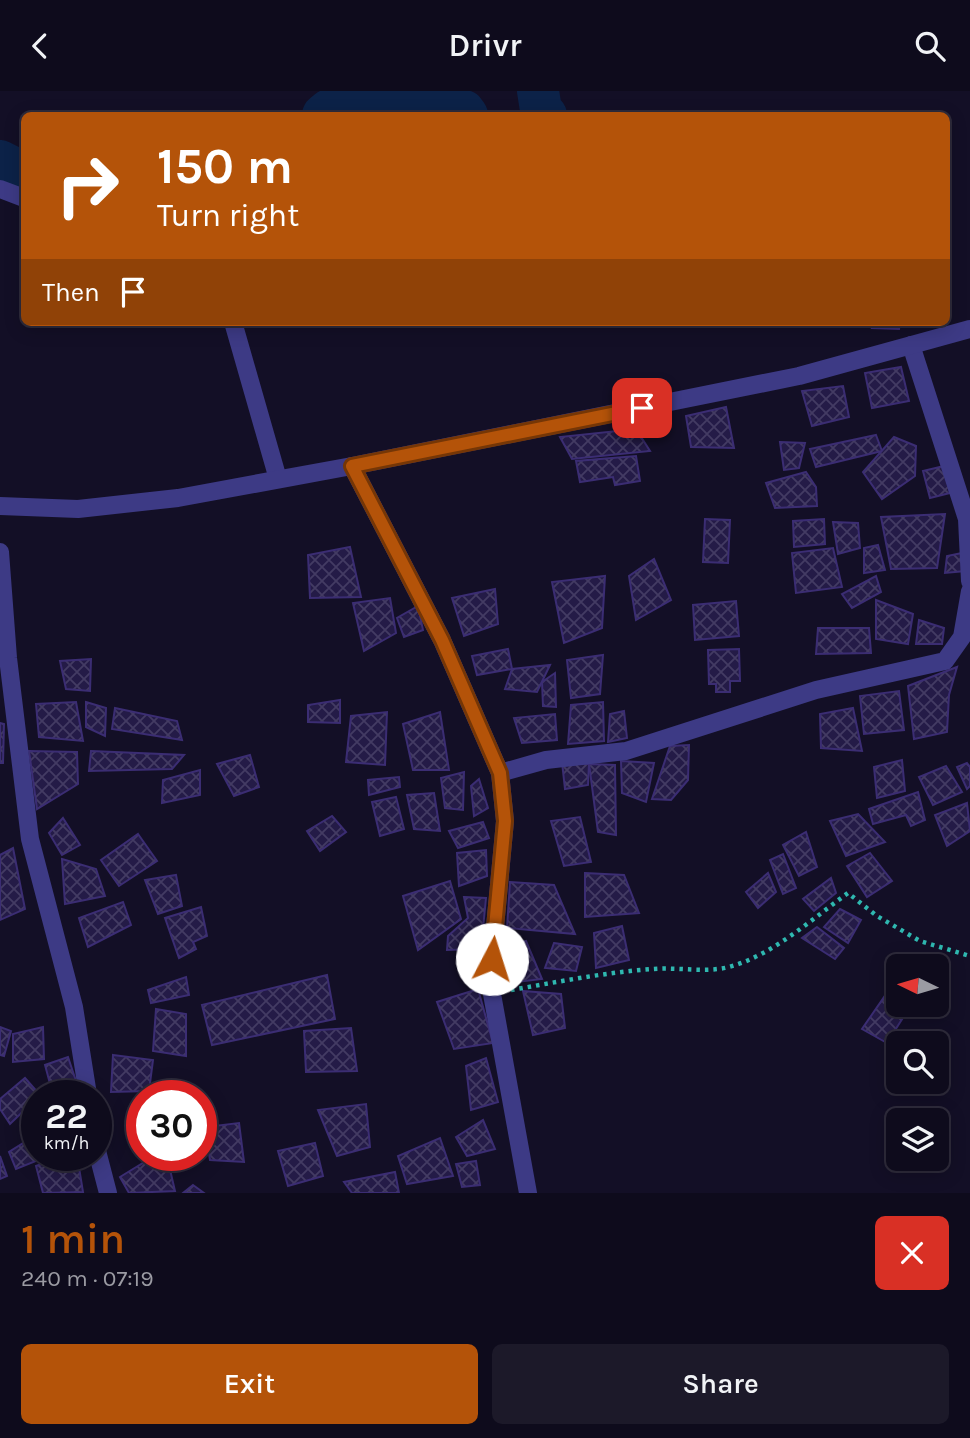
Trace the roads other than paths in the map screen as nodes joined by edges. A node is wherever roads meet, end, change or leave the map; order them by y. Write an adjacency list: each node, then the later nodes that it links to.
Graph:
1 (0, 189): 2 (street)
2 (21, 197)
3 (234, 326): 7 (street)
4 (970, 329): 5 (street)
5 (911, 345): 6 (street); 10 (street)
6 (352, 466): 7 (street); 12 (street)
7 (278, 479): 8 (street)
8 (0, 506)
9 (0, 552): 13 (street)
10 (970, 581)
11 (970, 591): 12 (street)
12 (500, 773): 16 (street)
13 (86, 1080)
14 (102, 1171): 15 (street)
15 (108, 1193)
16 (528, 1193)

